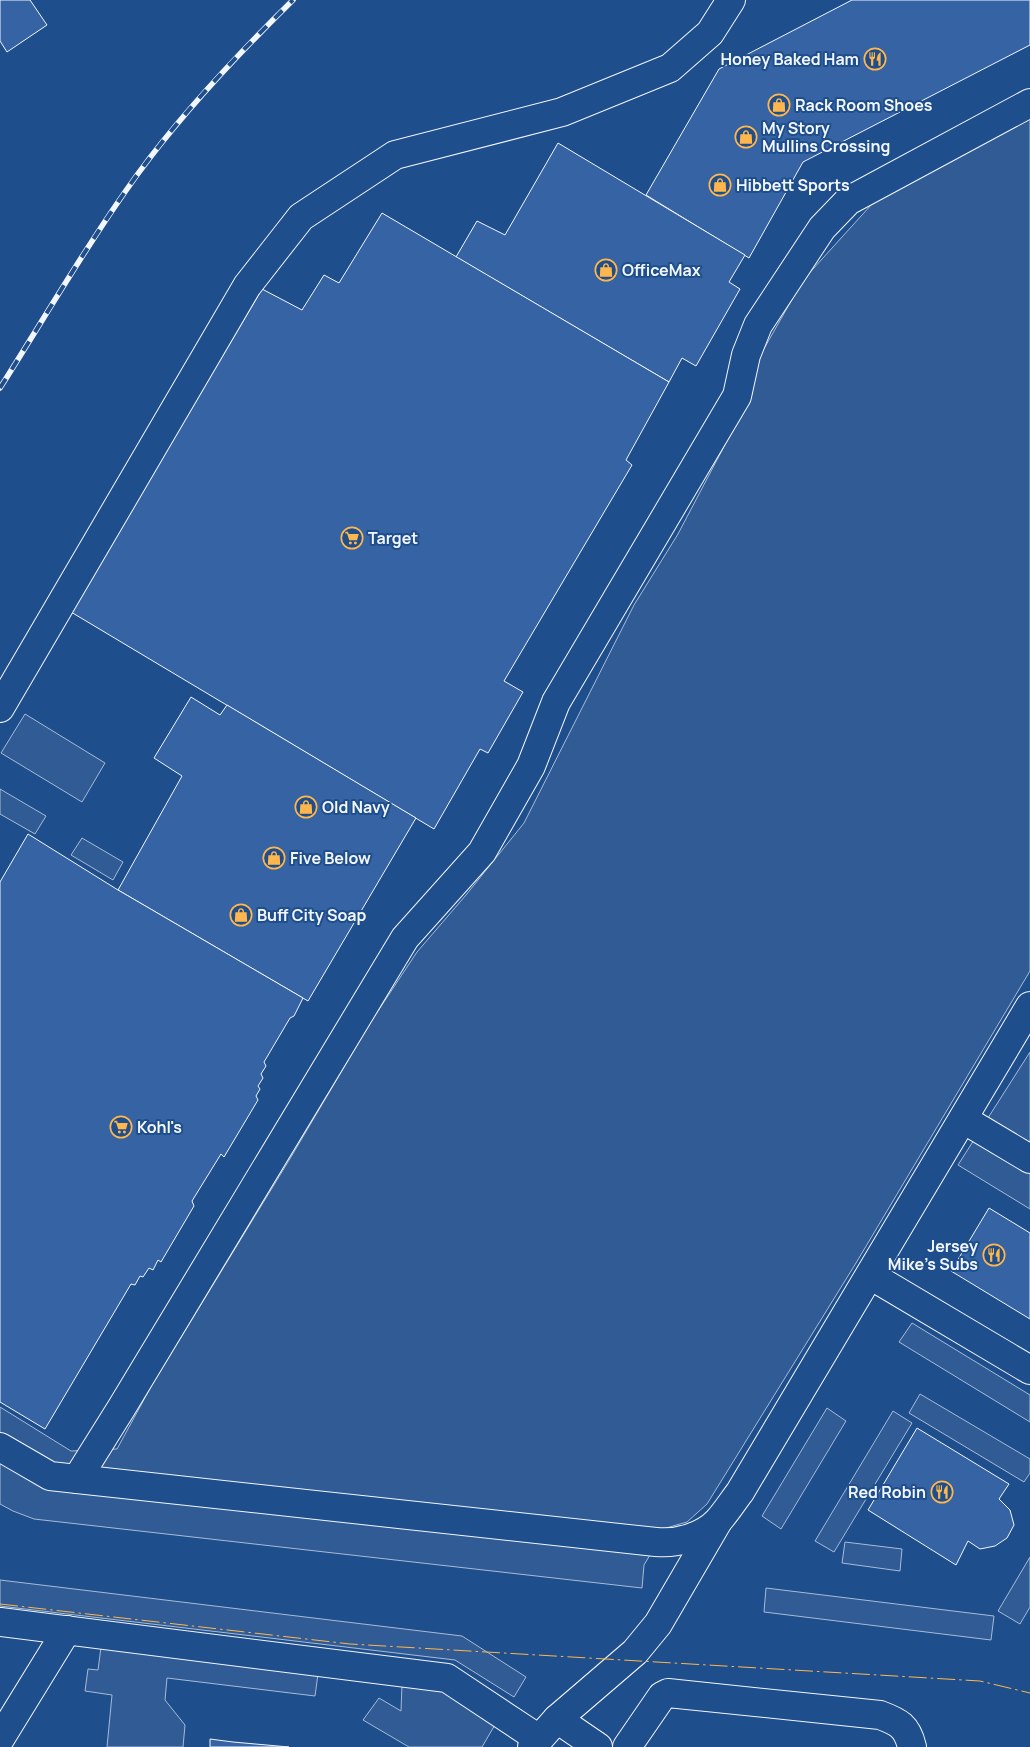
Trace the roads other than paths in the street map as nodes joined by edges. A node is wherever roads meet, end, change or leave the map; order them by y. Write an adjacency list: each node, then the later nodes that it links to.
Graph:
1 (731, 0): 3 (lane)
2 (1030, 102): 10 (lane)
3 (0, 708)
4 (1030, 1006): 5 (lane)
5 (963, 1119): 6 (lane); 7 (lane)
6 (1030, 1159)
7 (870, 1275): 8 (lane); 11 (lane)
8 (1030, 1370)
9 (0, 1447): 10 (lane)
10 (77, 1479): 11 (lane)
11 (717, 1522): 14 (lane)
12 (0, 1622): 13 (lane)
13 (67, 1630): 15 (lane); 16 (lane)
14 (557, 1719): 16 (lane); 17 (lane)
15 (0, 1739)
16 (536, 1743)
17 (598, 1747)
18 (627, 1747): 19 (lane)
19 (912, 1747)

